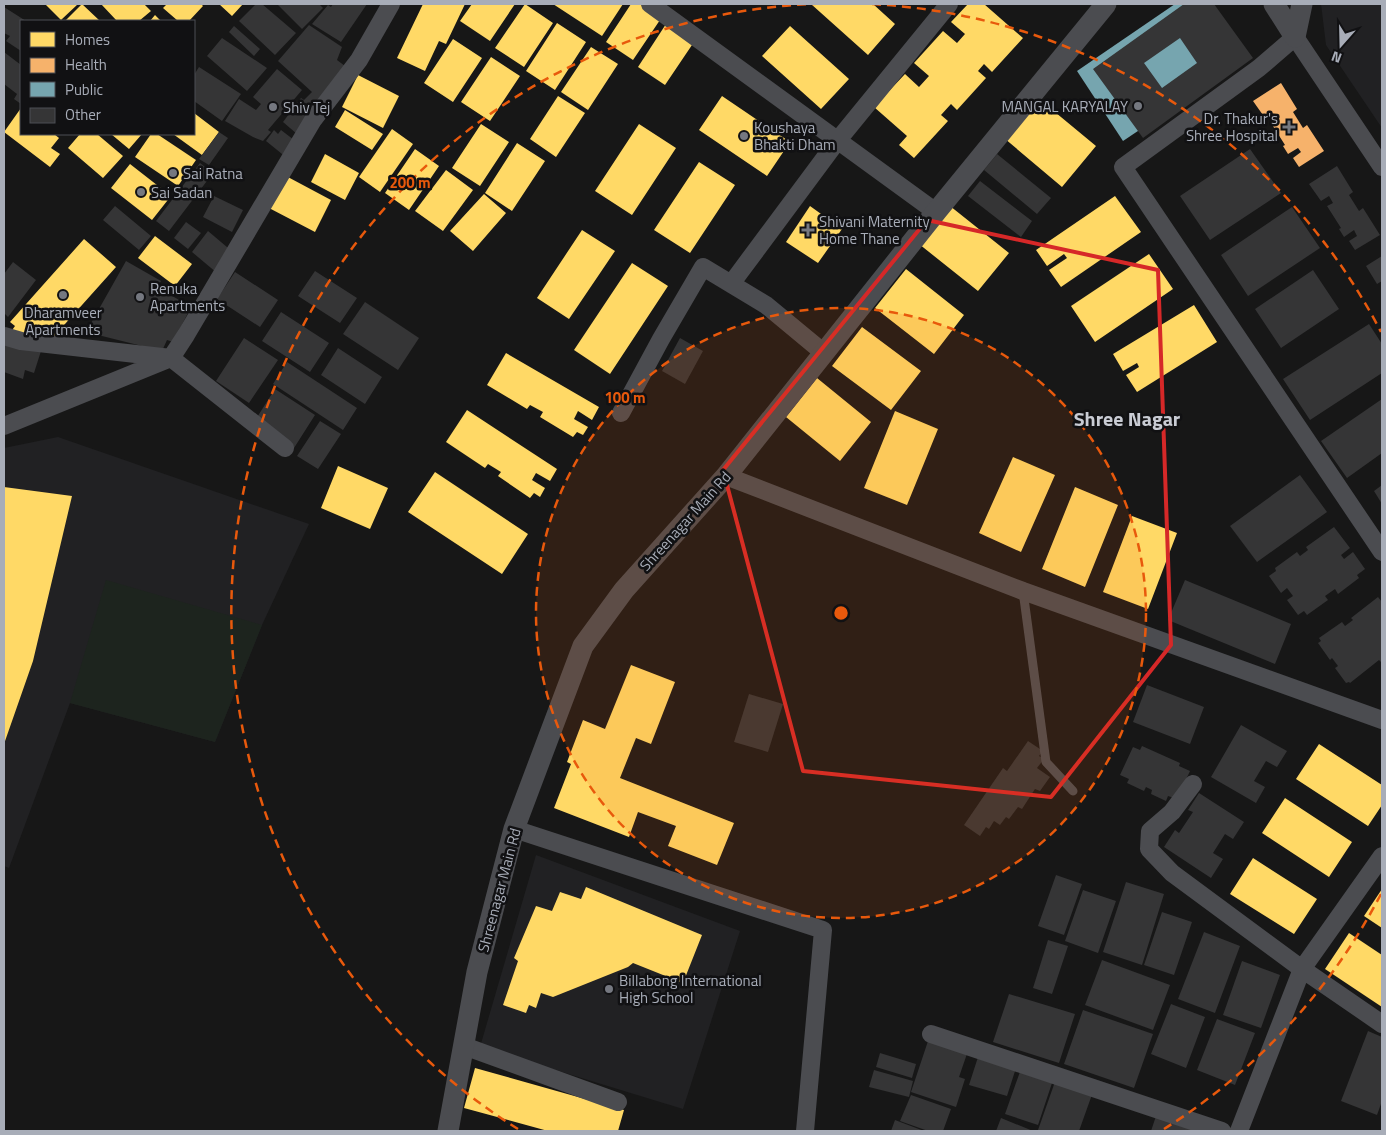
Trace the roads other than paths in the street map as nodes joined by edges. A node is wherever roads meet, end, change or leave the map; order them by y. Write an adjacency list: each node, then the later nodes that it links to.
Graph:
1 (391, 4): 14 (street)
2 (650, 4): 8 (street)
3 (949, 4): 8 (street)
4 (1106, 4): 10 (street, Shreenagar Main Rd)
5 (1274, 4): 7 (street)
6 (1302, 4): 7 (street)
7 (1295, 37): 9 (street); 19 (street)
8 (838, 140): 10 (street); 11 (street)
9 (1382, 167)
10 (936, 212): 13 (street, Shreenagar Main Rd)
11 (731, 284): 13 (street); 15 (street)
12 (4, 336): 14 (street)
13 (824, 353): 18 (street, Shreenagar Main Rd)
14 (171, 358): 16 (street); 17 (street)
15 (621, 413)
16 (4, 426)
17 (285, 448)
18 (726, 476): 20 (street); 24 (street, Shreenagar Main Rd)
19 (1382, 552)
20 (1023, 591): 21 (street); 23 (lane)
21 (1382, 720)
22 (1193, 784): 26 (street)
23 (1073, 791)
24 (514, 829): 29 (street, Shreenagar Main Rd); 32 (street)
25 (1382, 857): 26 (street)
26 (1302, 970): 27 (street); 34 (street)
27 (1382, 1024)
28 (931, 1034): 33 (street)
29 (464, 1046): 30 (street); 31 (street, Shreenagar Main Rd)
30 (618, 1102)
31 (448, 1131)
32 (805, 1131)
33 (1222, 1131)
34 (1239, 1131)

